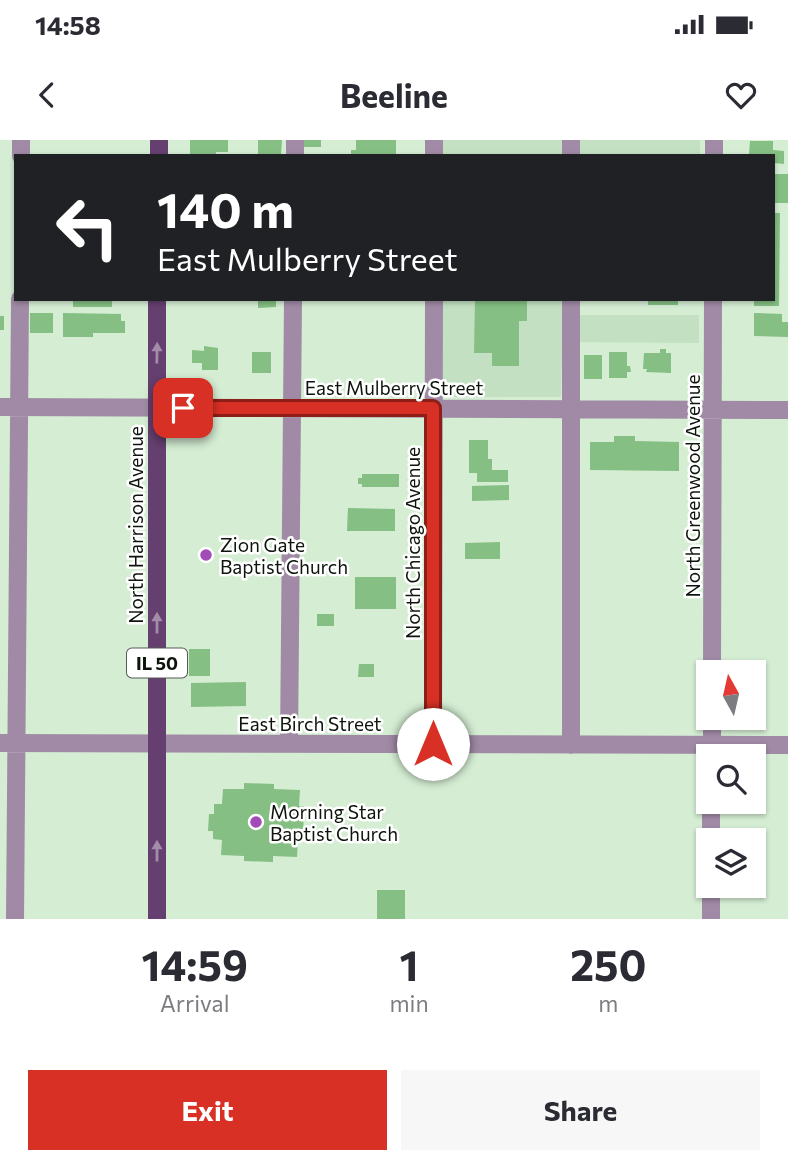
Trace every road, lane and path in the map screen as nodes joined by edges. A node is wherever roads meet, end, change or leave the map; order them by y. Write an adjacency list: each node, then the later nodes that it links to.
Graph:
1 (20, 301): 8 (street)
2 (158, 301): 9 (main road, North Harrison Avenue / IL 50, one-way to 2)
3 (293, 301): 10 (street)
4 (433, 301): 11 (street, North Chicago Avenue)
5 (571, 301): 12 (street)
6 (713, 301): 13 (street, North Greenwood Avenue)
7 (0, 407): 8 (street, East Mulberry Street)
8 (19, 407): 9 (street, East Mulberry Street); 16 (street)
9 (156, 407): 10 (street, East Mulberry Street); 17 (main road, North Harrison Avenue / IL 50, one-way to 9)
10 (292, 408): 11 (street, East Mulberry Street); 18 (street)
11 (433, 408): 12 (street, East Mulberry Street); 19 (street, North Chicago Avenue)
12 (571, 409): 13 (street, East Mulberry Street); 20 (street)
13 (713, 409): 14 (street, East Mulberry Street); 15 (street, North Greenwood Avenue)
14 (788, 410)
15 (712, 660)
16 (8, 743): 17 (street, East Birch Street); 25 (street)
17 (157, 743): 18 (street, East Birch Street); 26 (main road, North Harrison Avenue / IL 50, one-way to 17)
18 (289, 744): 19 (street, East Birch Street)
19 (433, 744): 20 (street, East Birch Street)
20 (571, 745): 23 (street, East Birch Street)
21 (788, 745): 22 (street, East Birch Street)
22 (766, 746)
23 (696, 749)
24 (711, 898): 27 (street)
25 (15, 919)
26 (157, 919)
27 (711, 919)

